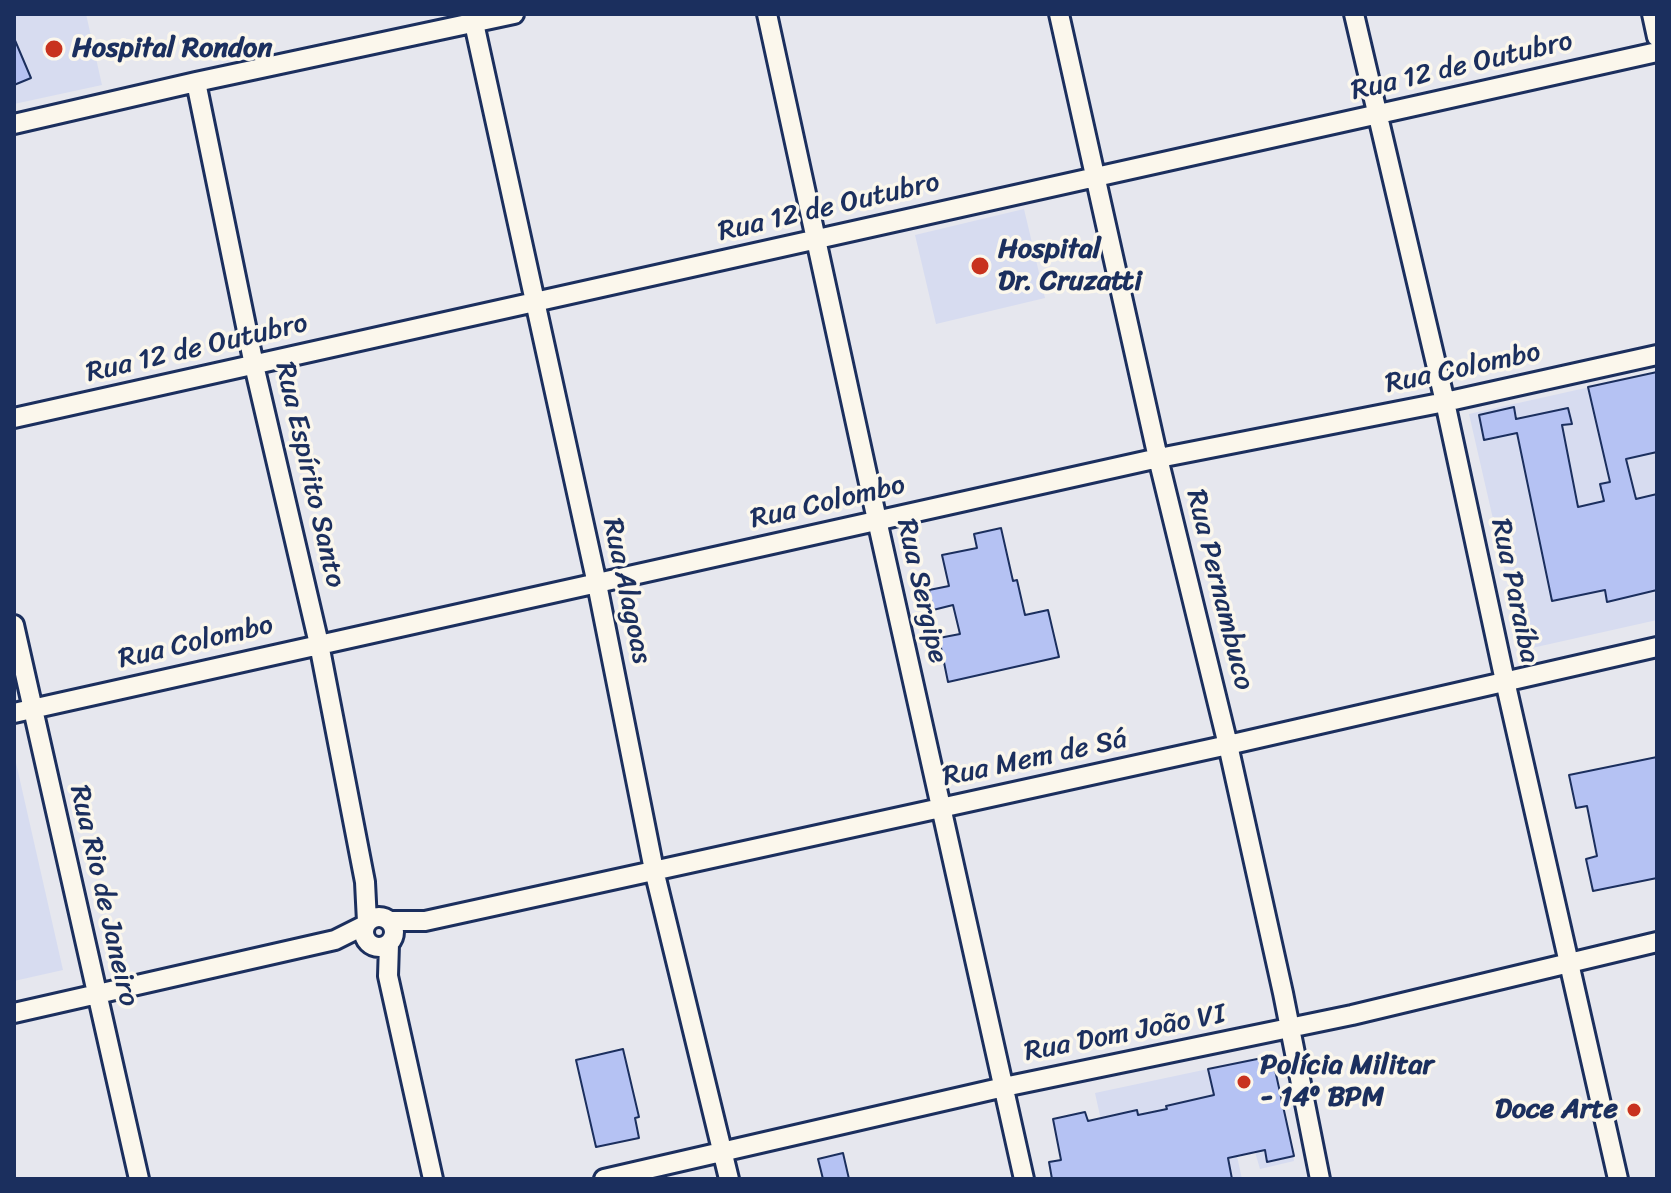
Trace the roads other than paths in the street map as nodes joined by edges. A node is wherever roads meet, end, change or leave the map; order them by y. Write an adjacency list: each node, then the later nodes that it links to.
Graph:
1 (514, 14): 6 (street)
2 (767, 14): 13 (street, Rua Sergipe)
3 (1059, 14): 12 (street, Rua Pernambuco)
4 (1354, 14): 10 (street, Rua Paraíba)
5 (1652, 14): 7 (street)
6 (473, 19): 9 (street); 14 (street, Rua Alagoas)
7 (1657, 37)
8 (1657, 52): 10 (street, Rua 12 de Outubro)
9 (196, 82): 11 (street); 16 (street, Rua Espírito Santo)
10 (1376, 115): 12 (street, Rua 12 de Outubro); 17 (street, Rua Paraíba)
11 (14, 124)
12 (1095, 178): 13 (street, Rua 12 de Outubro); 19 (street, Rua Pernambuco)
13 (815, 240): 14 (street, Rua 12 de Outubro); 20 (street, Rua Sergipe)
14 (533, 303): 16 (street, Rua 12 de Outubro); 21 (street, Rua Alagoas)
15 (1657, 355): 17 (street, Rua Colombo)
16 (254, 365): 18 (street, Rua 12 de Outubro); 23 (street, Rua Espírito Santo)
17 (1445, 402): 19 (street, Rua Colombo); 25 (street, Rua Paraíba)
18 (14, 418)
19 (1158, 458): 20 (street, Rua Colombo); 27 (street, Rua Pernambuco)
20 (877, 520): 21 (street, Rua Colombo); 28 (street, Rua Sergipe)
21 (597, 584): 23 (street, Rua Colombo); 29 (street, Rua Alagoas)
22 (14, 625): 26 (street, Rua Rio de Janeiro)
23 (319, 644): 26 (street, Rua Colombo); 30 (street, Rua Espírito Santo)
24 (1657, 647): 25 (street, Rua Mem de Sá)
25 (1505, 681): 27 (street, Rua Mem de Sá); 32 (street, Rua Paraíba)
26 (23, 711): 33 (street, Rua Rio de Janeiro)
27 (1228, 745): 28 (street, Rua Mem de Sá); 35 (street, Rua Pernambuco)
28 (942, 808): 29 (street, Rua Mem de Sá); 36 (street, Rua Sergipe)
29 (654, 870): 30 (street, Rua Mem de Sá); 37 (street, Rua Alagoas)
30 (378, 932): 33 (street); 39 (street, Rua Espírito Santo)
31 (1657, 942): 32 (street, Rua Dom João VI)
32 (1569, 965): 35 (street, Rua Dom João VI); 44 (street, Rua Paraíba)
33 (97, 996): 34 (street); 38 (street, Rua Rio de Janeiro)
34 (14, 1013)
35 (1289, 1028): 36 (street, Rua Dom João VI); 43 (street, Rua Pernambuco)
36 (1004, 1087): 37 (street, Rua Dom João VI); 42 (street, Rua Sergipe)
37 (722, 1151): 40 (street, Rua Dom João VI); 41 (street, Rua Alagoas)
38 (139, 1179)
39 (433, 1179)
40 (604, 1179)
41 (729, 1179)
42 (1024, 1179)
43 (1320, 1179)
44 (1618, 1179)

